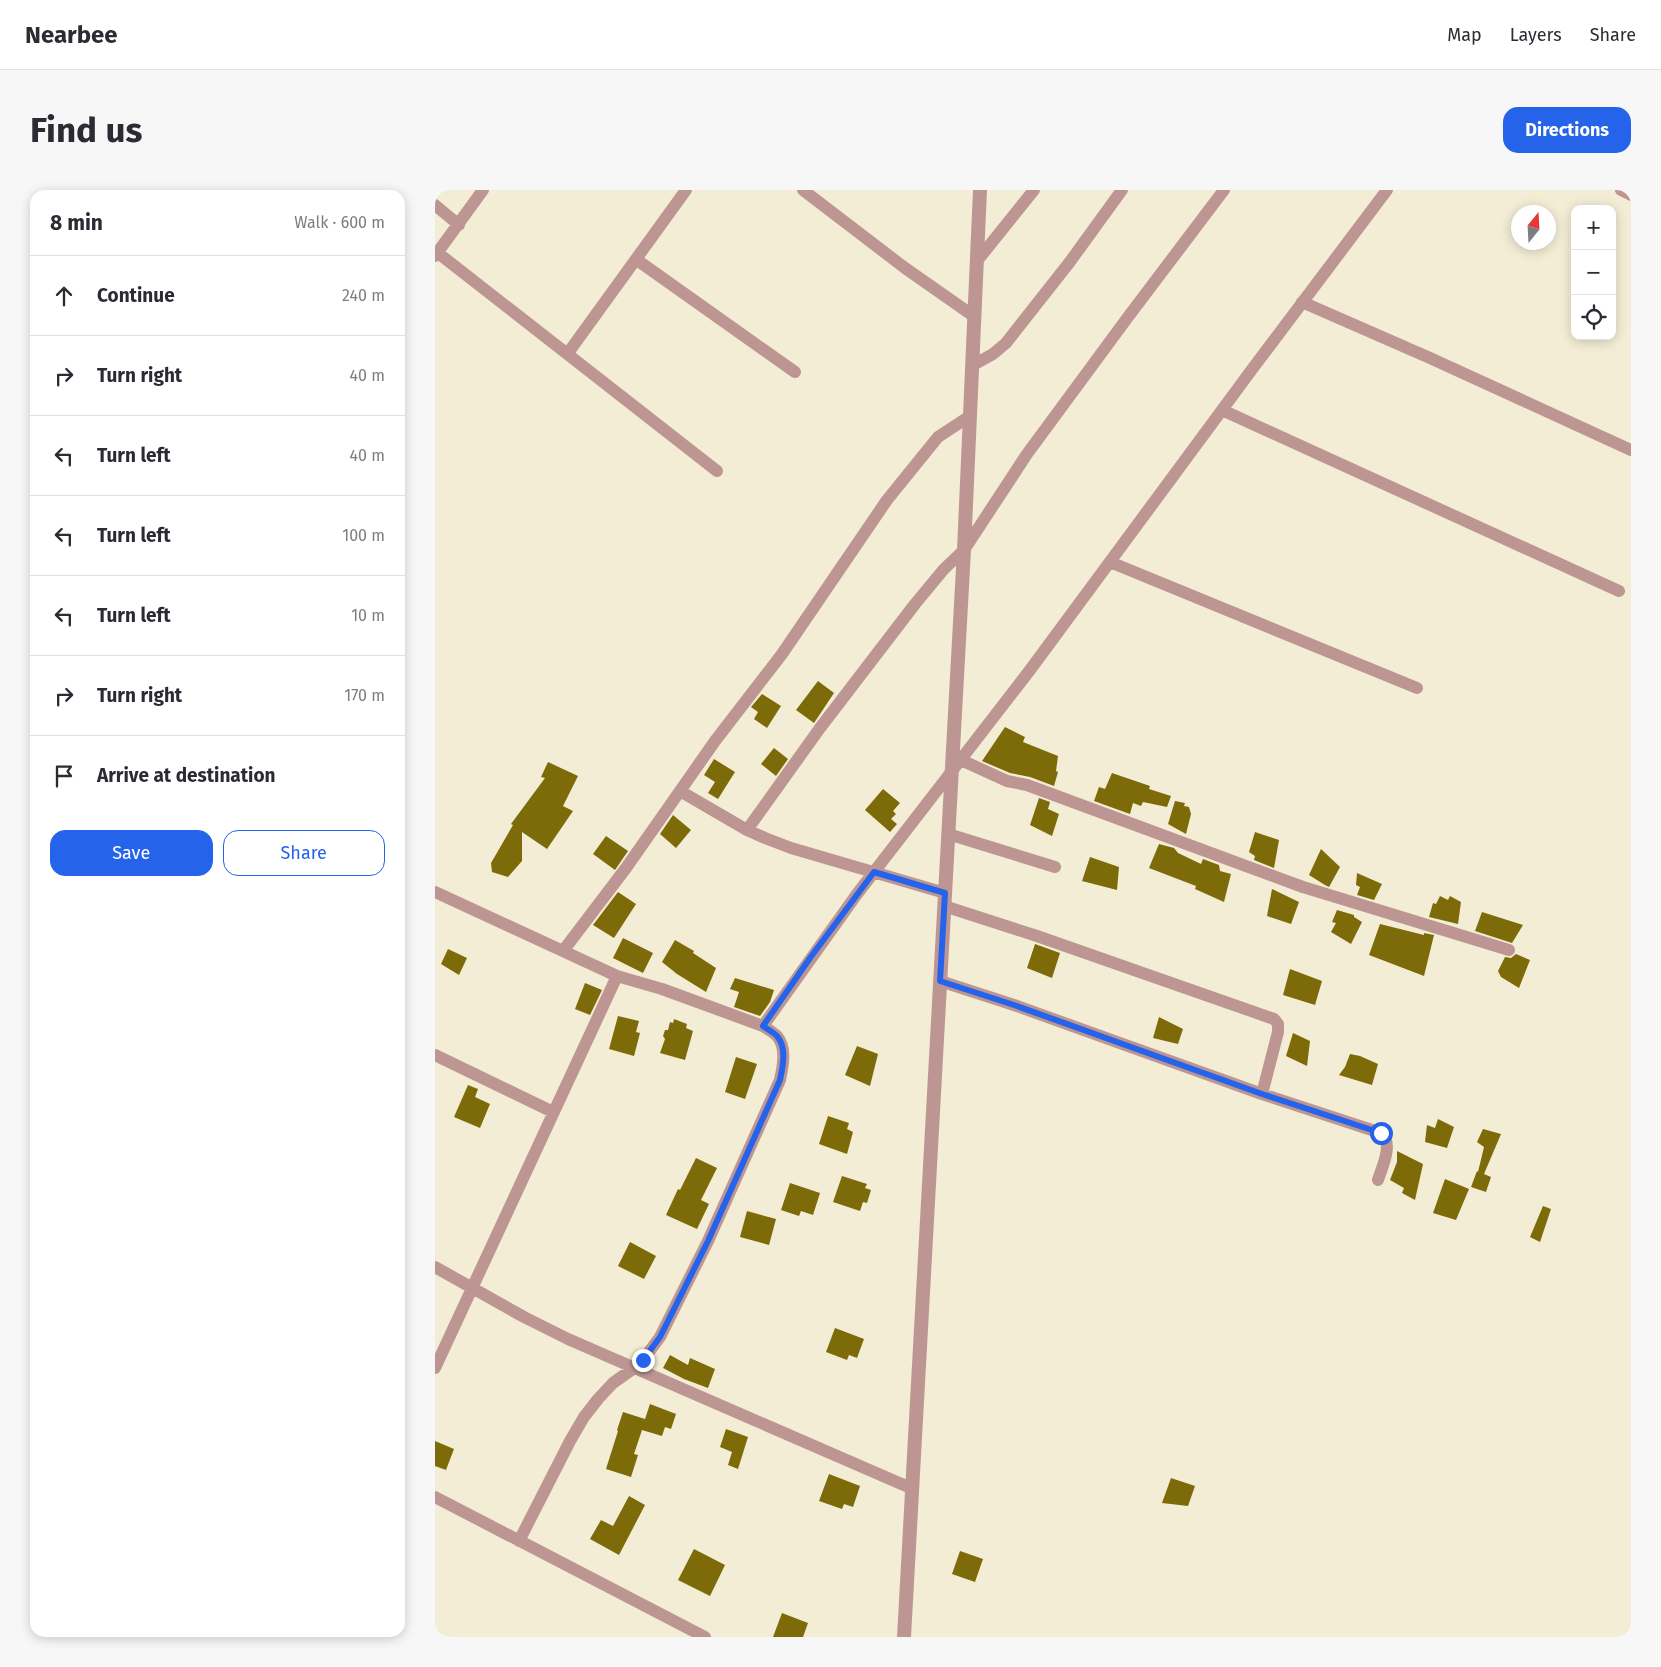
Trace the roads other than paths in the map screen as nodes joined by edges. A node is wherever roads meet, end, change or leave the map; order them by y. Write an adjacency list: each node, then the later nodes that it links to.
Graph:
1 (483, 190): 12 (street)
2 (686, 190): 14 (street)
3 (803, 190): 17 (street)
4 (980, 190): 15 (street)
5 (1034, 190): 15 (street)
6 (1122, 190): 19 (street)
7 (1224, 190): 25 (street)
8 (1387, 190): 16 (street)
9 (1621, 190): 10 (street)
10 (1631, 195)
11 (435, 205): 12 (street)
12 (459, 225): 13 (street)
13 (436, 254): 18 (street)
14 (637, 260): 18 (street); 20 (street)
15 (977, 261): 17 (street)
16 (1302, 302): 21 (street); 23 (street)
17 (975, 317): 19 (street)
18 (568, 353): 24 (street)
19 (973, 365): 22 (street)
20 (795, 372)
21 (1222, 410): 26 (street); 27 (street)
22 (970, 416): 25 (street); 31 (street)
23 (1631, 450)
24 (717, 471)
25 (964, 550): 30 (street); 32 (street)
26 (1110, 562): 28 (street); 29 (street)
27 (1619, 591)
28 (1417, 688)
29 (961, 760): 30 (street); 38 (street)
30 (951, 772): 33 (street); 35 (street)
31 (679, 791): 32 (street); 39 (street)
32 (747, 830): 35 (street)
33 (948, 834): 34 (street); 37 (street)
34 (1055, 868)
35 (874, 872): 37 (street); 42 (street)
36 (435, 892): 39 (street)
37 (944, 900): 41 (street); 44 (street)
38 (1509, 950)
39 (563, 952): 40 (street)
40 (617, 976): 42 (street); 45 (street)
41 (940, 981): 44 (street); 51 (street)
42 (763, 1026): 50 (street)
43 (435, 1055): 45 (street)
44 (1262, 1094): 46 (street)
45 (553, 1112): 48 (street)
46 (1378, 1180)
47 (435, 1268): 48 (street)
48 (471, 1288): 49 (street); 50 (street)
49 (435, 1368)
50 (635, 1368): 51 (street); 53 (street)
51 (913, 1489): 56 (street)
52 (435, 1497): 53 (street)
53 (519, 1541): 54 (street)
54 (682, 1632): 55 (street)
55 (705, 1637)
56 (904, 1637)

